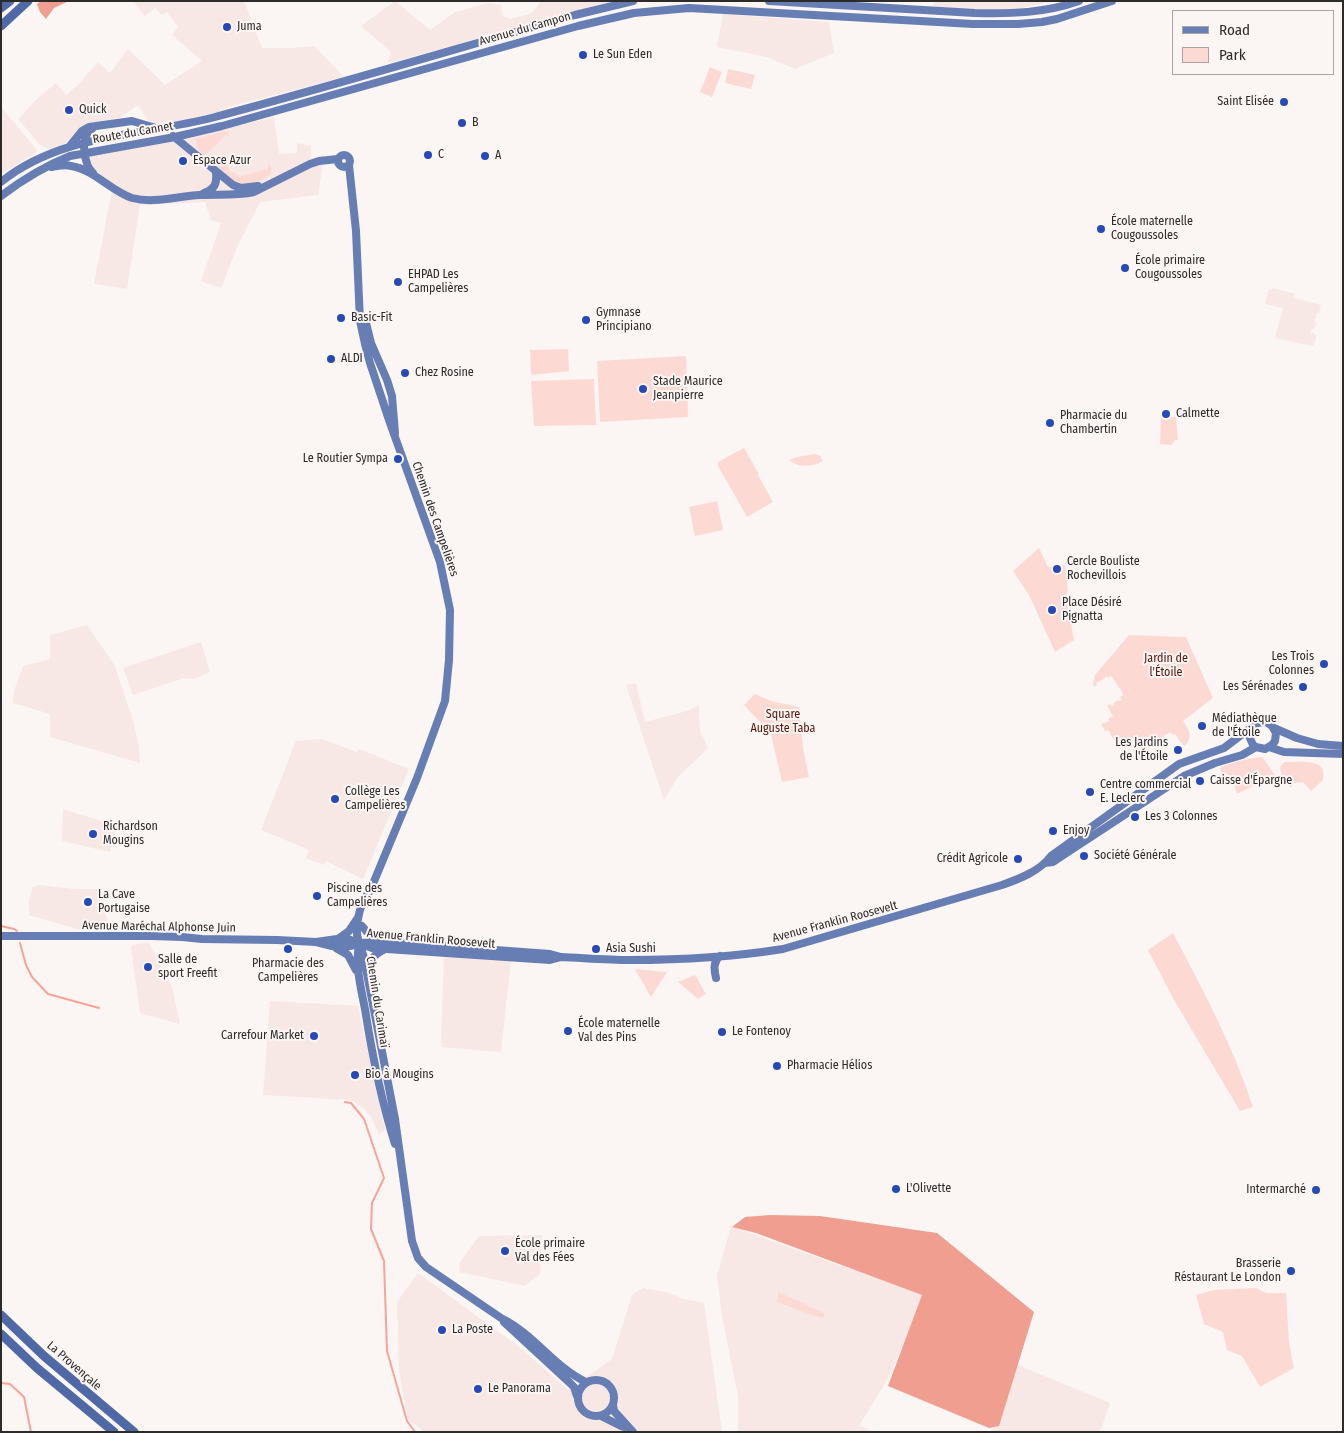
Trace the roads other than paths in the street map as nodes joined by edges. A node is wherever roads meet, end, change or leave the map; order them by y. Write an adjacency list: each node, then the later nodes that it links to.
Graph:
1 (10, 1): 7 (highway)
2 (28, 1): 8 (highway)
3 (633, 1): 9 (main road, Avenue du Campon)
4 (769, 1): 5 (main road)
5 (1079, 1)
6 (1112, 1): 10 (main road, Avenue du Campon)
7 (1, 8)
8 (1, 26)
9 (259, 104): 12 (main road, Route du Cannet)
10 (278, 110): 13 (main road, Route du Cannet)
11 (95, 126): 12 (main road); 15 (main road); 16 (main road)
12 (158, 129): 14 (main road); 15 (main road, Route du Cannet)
13 (195, 132): 14 (main road, Route du Cannet); 18 (main road)
14 (175, 137): 17 (main road, Route du Cannet); 18 (main road)
15 (84, 142): 16 (main road, Route du Cannet); 17 (main road)
16 (68, 147): 22 (main road, Route du Cannet)
17 (85, 153): 19 (main road, Route du Cannet); 21 (main road)
18 (196, 154): 20 (main road)
19 (45, 168): 21 (main road); 25 (main road, Route du Cannet)
20 (216, 172): 23 (main road); 24 (main road)
21 (98, 178): 24 (main road)
22 (1, 182)
23 (268, 184): 24 (main road); 37 (main road, Chemin des Campelières)
24 (200, 195)
25 (1, 196)
26 (1252, 728): 27 (main road); 30 (main road); 34 (main road, Avenue Franklin Roosevelt)
27 (1274, 728): 28 (main road); 29 (main road)
28 (1343, 746)
29 (1269, 747): 30 (main road); 31 (main road)
30 (1256, 748): 33 (main road, Avenue Franklin Roosevelt)
31 (1284, 752): 32 (main road); 33 (main road)
32 (1343, 754)
33 (1242, 755): 35 (main road, Avenue Franklin Roosevelt)
34 (1152, 783): 35 (main road); 36 (main road, Avenue Franklin Roosevelt)
35 (1158, 792): 36 (main road, Avenue Franklin Roosevelt)
36 (1045, 864): 45 (main road, Avenue Franklin Roosevelt)
37 (370, 891): 38 (main road, Chemin des Campelières); 39 (main road, Chemin des Campelières)
38 (360, 912): 42 (main road); 43 (main road, Chemin des Campelières)
39 (362, 926): 43 (main road, Chemin des Campelières); 44 (main road)
40 (1, 936): 41 (main road, Avenue Maréchal Alphonse Juin)
41 (316, 942): 42 (main road, Avenue Franklin Roosevelt)
42 (334, 943): 43 (main road, Avenue Franklin Roosevelt); 46 (main road)
43 (359, 944): 44 (main road, Avenue Franklin Roosevelt); 46 (main road, Chemin du Carimaï); 48 (main road, Chemin du Carimaï)
44 (384, 945): 45 (main road, Avenue Franklin Roosevelt); 48 (main road)
45 (720, 956): 47 (main road)
46 (360, 978): 49 (main road, Chemin du Carimaï)
47 (716, 978)
48 (368, 984): 49 (main road, Chemin du Carimaï)
49 (402, 1167): 51 (main road, Chemin du Carimaï)
50 (1, 1315): 59 (highway, La Provençale)
51 (501, 1318): 53 (main road, Chemin du Carimaï); 54 (main road, Chemin du Carimaï)
52 (1, 1334): 58 (highway, La Provençale)
53 (586, 1382): 54 (main road); 55 (main road)
54 (577, 1396): 56 (main road)
55 (613, 1405): 56 (main road); 57 (main road)
56 (601, 1416): 57 (main road)
57 (631, 1430)
58 (114, 1432)
59 (134, 1432)

